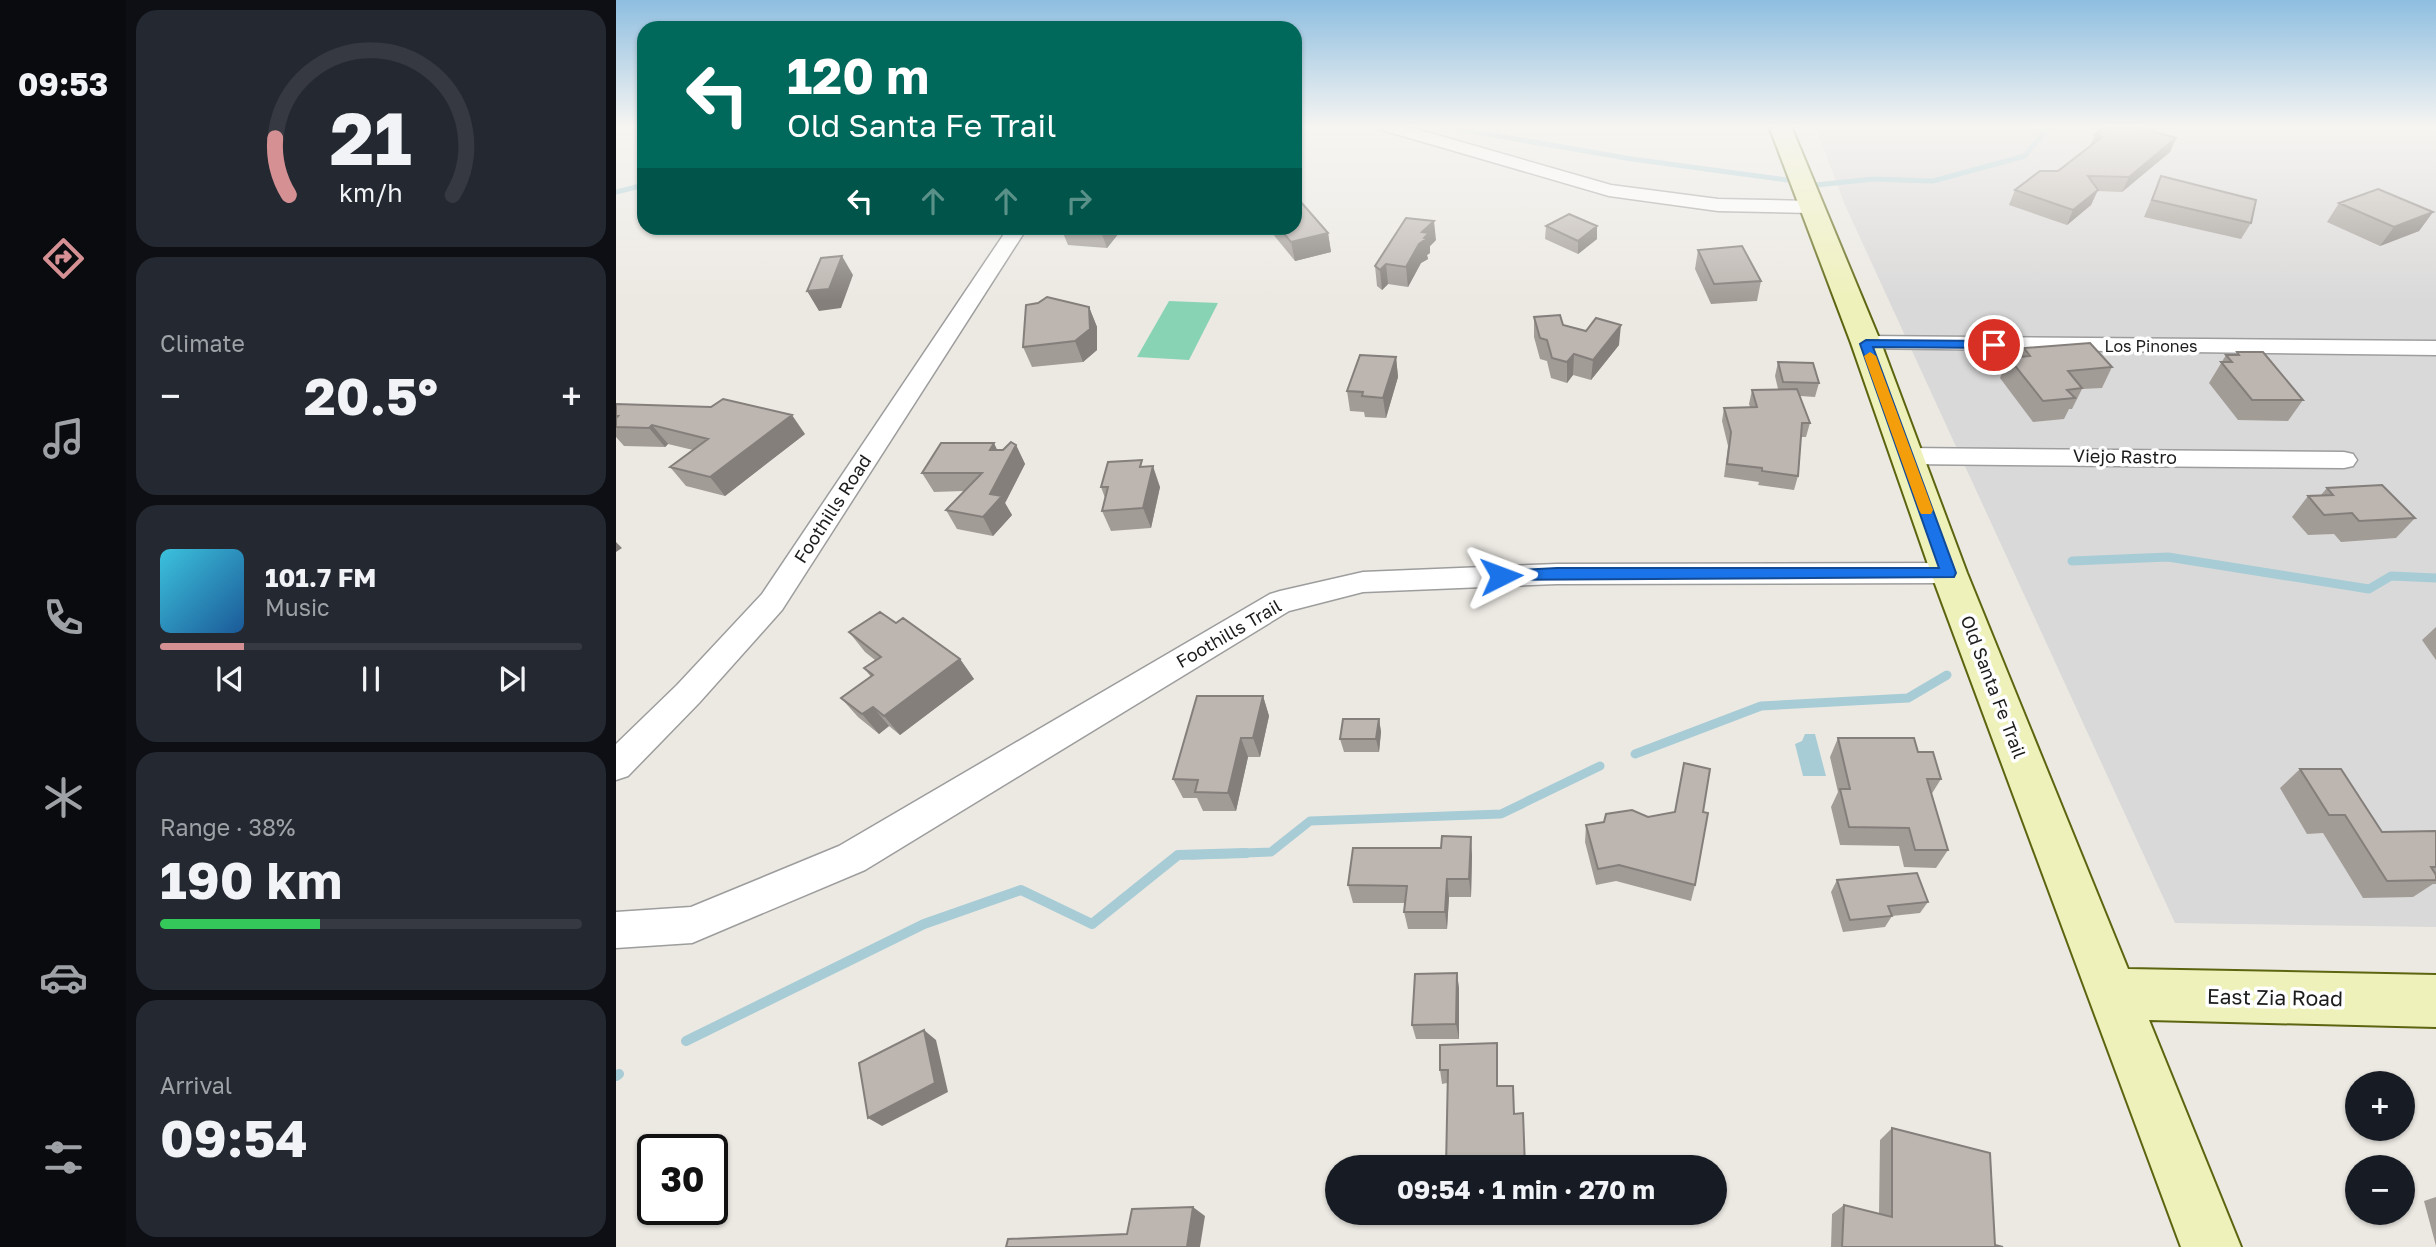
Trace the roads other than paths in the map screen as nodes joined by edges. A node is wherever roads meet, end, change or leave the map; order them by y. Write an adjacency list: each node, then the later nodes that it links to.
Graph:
1 (1589, 184): 3 (street)
2 (1802, 184): 3 (street, Old Santa Fe Trail)
3 (1811, 207): 5 (street, Old Santa Fe Trail)
4 (1012, 235): 10 (street, Foothills Road)
5 (1866, 344): 6 (street, Los Pinones); 7 (street, Old Santa Fe Trail)
6 (2436, 348)
7 (1906, 456): 8 (street, Viejo Rastro); 9 (street, Old Santa Fe Trail)
8 (2344, 460)
9 (1949, 573): 11 (street, Foothills Trail); 12 (street, Old Santa Fe Trail)
10 (616, 766)
11 (616, 930)
12 (2113, 994): 13 (street, East Zia Road); 14 (street, Old Santa Fe Trail)
13 (2436, 1001)
14 (2211, 1247)

